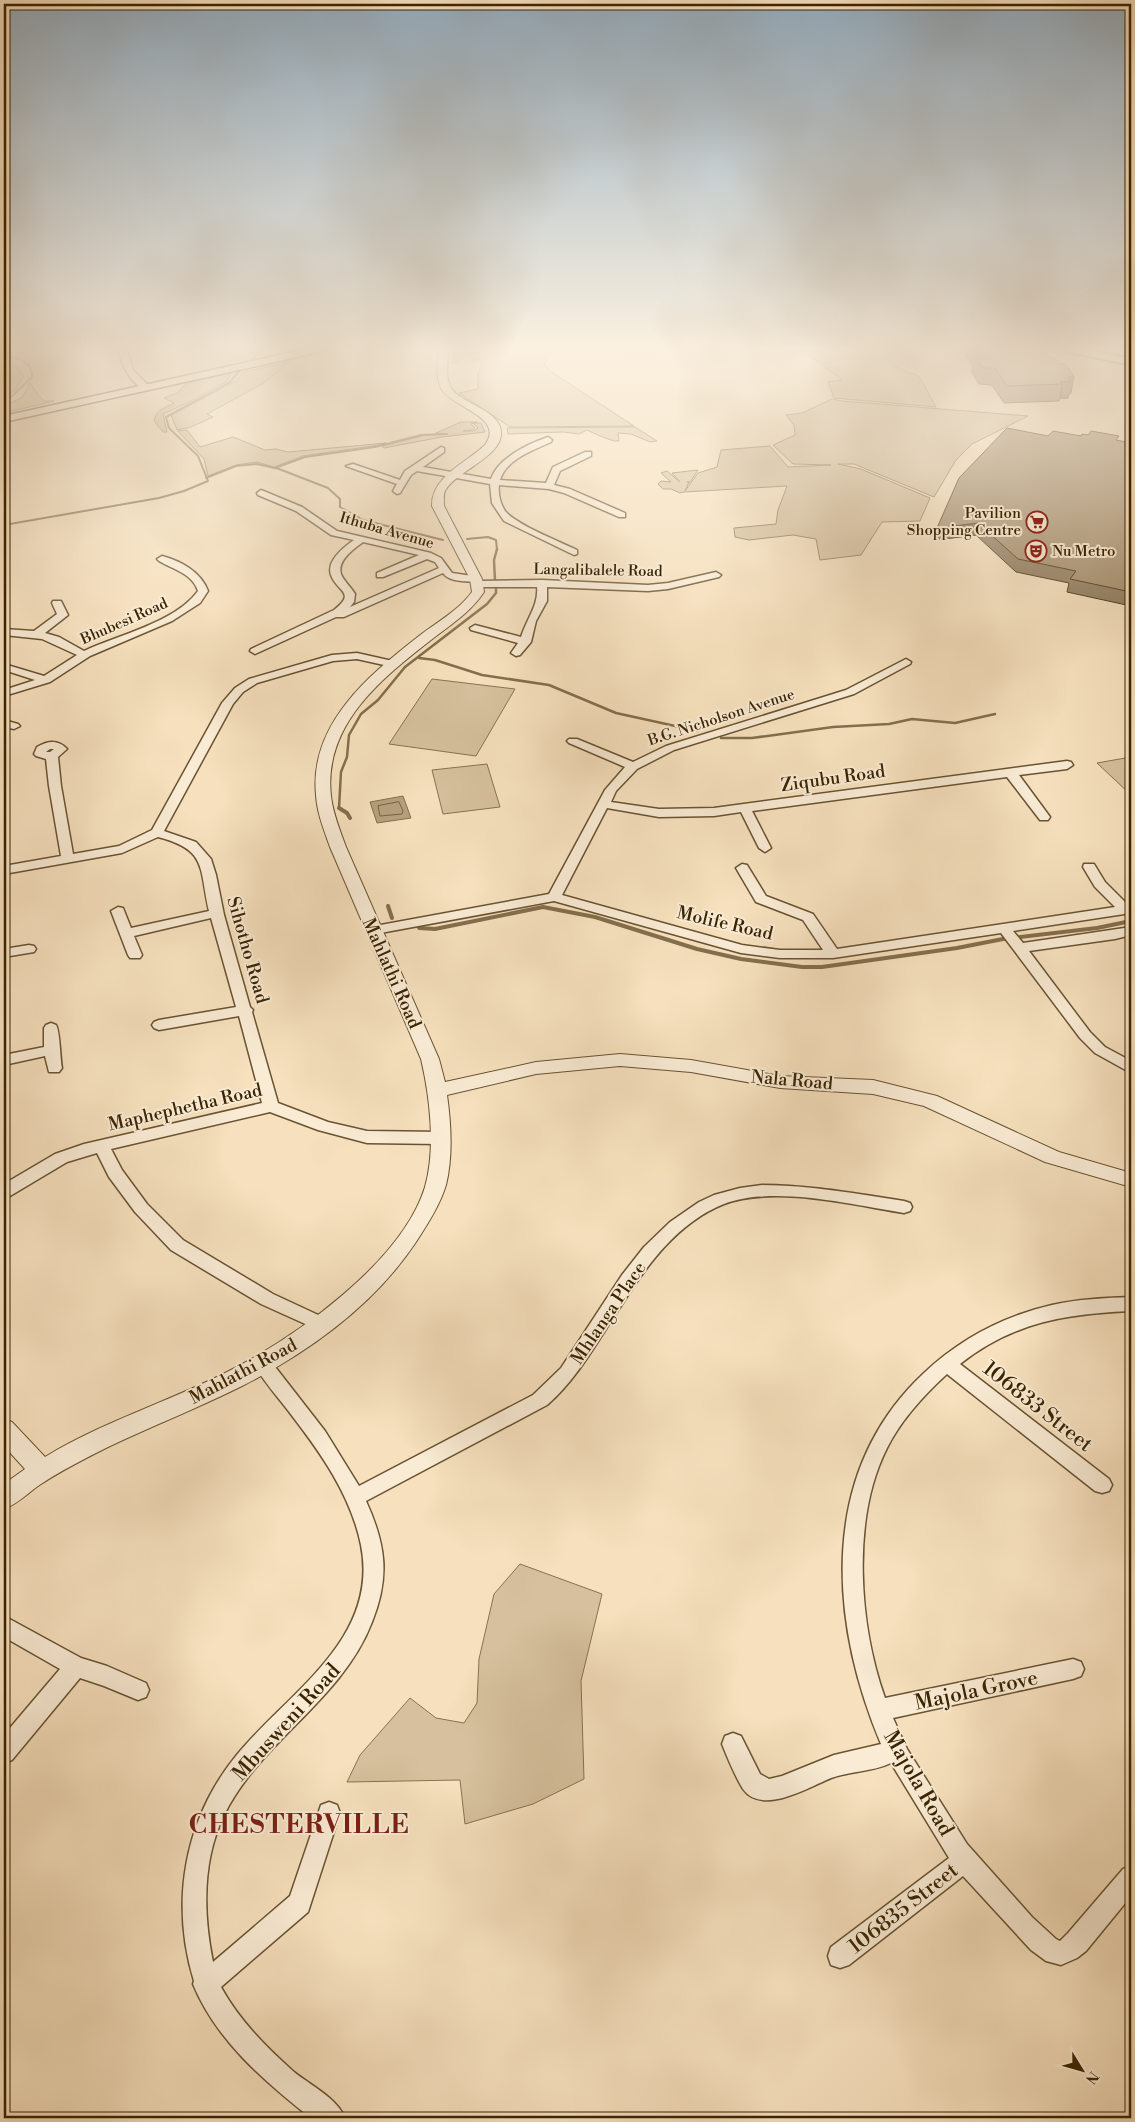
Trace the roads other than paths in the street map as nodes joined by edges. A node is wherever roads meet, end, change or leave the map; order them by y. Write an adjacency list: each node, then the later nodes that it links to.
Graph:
1 (490, 447): 7 (street)
2 (535, 447): 8 (street)
3 (441, 450): 6 (street)
4 (588, 454): 9 (street)
5 (350, 466): 6 (street)
6 (415, 468): 7 (street)
7 (453, 475): 8 (street); 19 (street)
8 (493, 482): 9 (street); 13 (street)
9 (549, 486): 11 (street)
10 (261, 493): 12 (street, Ithuba Avenue)
11 (622, 515)
12 (360, 540): 14 (street, Ithuba Avenue); 22 (street)
13 (574, 552)
14 (428, 555): 16 (street, Ithuba Avenue); 17 (street)
15 (162, 559): 29 (street, Bhubesi Road)
16 (444, 569): 19 (street, Ithuba Avenue); 22 (street)
17 (380, 575)
18 (716, 575): 20 (street, Langalibalele Road)
19 (477, 581): 20 (street, Langalibalele Road); 31 (street, Mahlathi Road)
20 (542, 583): 26 (street)
21 (57, 603): 25 (street)
22 (326, 618): 27 (street)
23 (475, 628): 26 (street)
24 (4, 632): 25 (street)
25 (38, 633): 29 (street)
26 (526, 642): 28 (street)
27 (255, 651)
28 (516, 653)
29 (84, 655): 33 (street, Bhubesi Road)
30 (906, 662): 38 (street, B.G. Nicholson Avenue)
31 (393, 664): 43 (street); 53 (street, Mahlathi Road)
32 (4, 667): 33 (street)
33 (46, 680): 34 (street, Bhubesi Road)
34 (4, 694)
35 (572, 741): 38 (street)
36 (52, 756): 45 (street)
37 (1067, 765): 39 (street, Ziqubu Road)
38 (633, 766): 40 (street, B.G. Nicholson Avenue)
39 (1011, 773): 41 (street, Ziqubu Road); 42 (street)
40 (603, 804): 41 (street, Ziqubu Road); 49 (street, B.G. Nicholson Avenue)
41 (745, 808): 44 (street)
42 (1044, 817)
43 (156, 833): 45 (street); 52 (street, Sihotho Road)
44 (765, 848)
45 (68, 859): 48 (street)
46 (1089, 867): 50 (street)
47 (742, 868): 60 (street)
48 (4, 870)
49 (554, 897): 53 (street, Molife Road); 60 (street, Molife Road)
50 (1128, 910): 54 (street, Molife Road)
51 (118, 911): 56 (street)
52 (216, 913): 56 (street); 62 (street, Sihotho Road)
53 (375, 930): 69 (street, Mahlathi Road)
54 (1006, 930): 57 (street); 60 (street, Molife Road)
55 (1131, 931): 57 (street)
56 (128, 933): 61 (street)
57 (1018, 946): 68 (street)
58 (30, 948): 59 (street)
59 (4, 953)
60 (833, 954)
61 (135, 955)
62 (246, 1010): 63 (street); 70 (street, Sihotho Road)
63 (160, 1025)
64 (50, 1028): 65 (street)
65 (51, 1050): 66 (street); 67 (street)
66 (4, 1060)
67 (54, 1068)
68 (1131, 1068)
69 (439, 1090): 71 (street, Mahlathi Road); 73 (street, Nala Road)
70 (271, 1106): 71 (street, Maphephetha Road); 72 (street, Maphephetha Road)
71 (441, 1138): 77 (street, Mahlathi Road)
72 (102, 1146): 74 (street, Maphephetha Road); 77 (street)
73 (1131, 1180)
74 (4, 1192)
75 (904, 1207): 83 (street, Mhlanga Place)
76 (1131, 1304): 78 (street, Majola Road)
77 (322, 1325): 79 (street, Mahlathi Road)
78 (946, 1363): 82 (street, 106833 Street); 89 (street, Majola Road)
79 (263, 1364): 81 (street, Mahlathi Road); 83 (street, Mbusweni Road)
80 (4, 1429): 81 (street)
81 (43, 1469): 84 (street, Mahlathi Road)
82 (1102, 1485)
83 (356, 1497): 97 (street, Mbusweni Road)
84 (4, 1498)
85 (4, 1626): 86 (street)
86 (76, 1668): 88 (street); 92 (street)
87 (1073, 1669): 89 (street, Majola Grove)
88 (138, 1690)
89 (880, 1710): 91 (street, Majola Road)
90 (733, 1744): 91 (street)
91 (895, 1749): 94 (street, Majola Road)
92 (4, 1752)
93 (329, 1813): 97 (street)
94 (965, 1860): 95 (street, Majola Road); 96 (street, 106835 Street)
95 (1131, 1877)
96 (840, 1956)
97 (205, 1984): 98 (street, Mbusweni Road)
98 (332, 2118)

